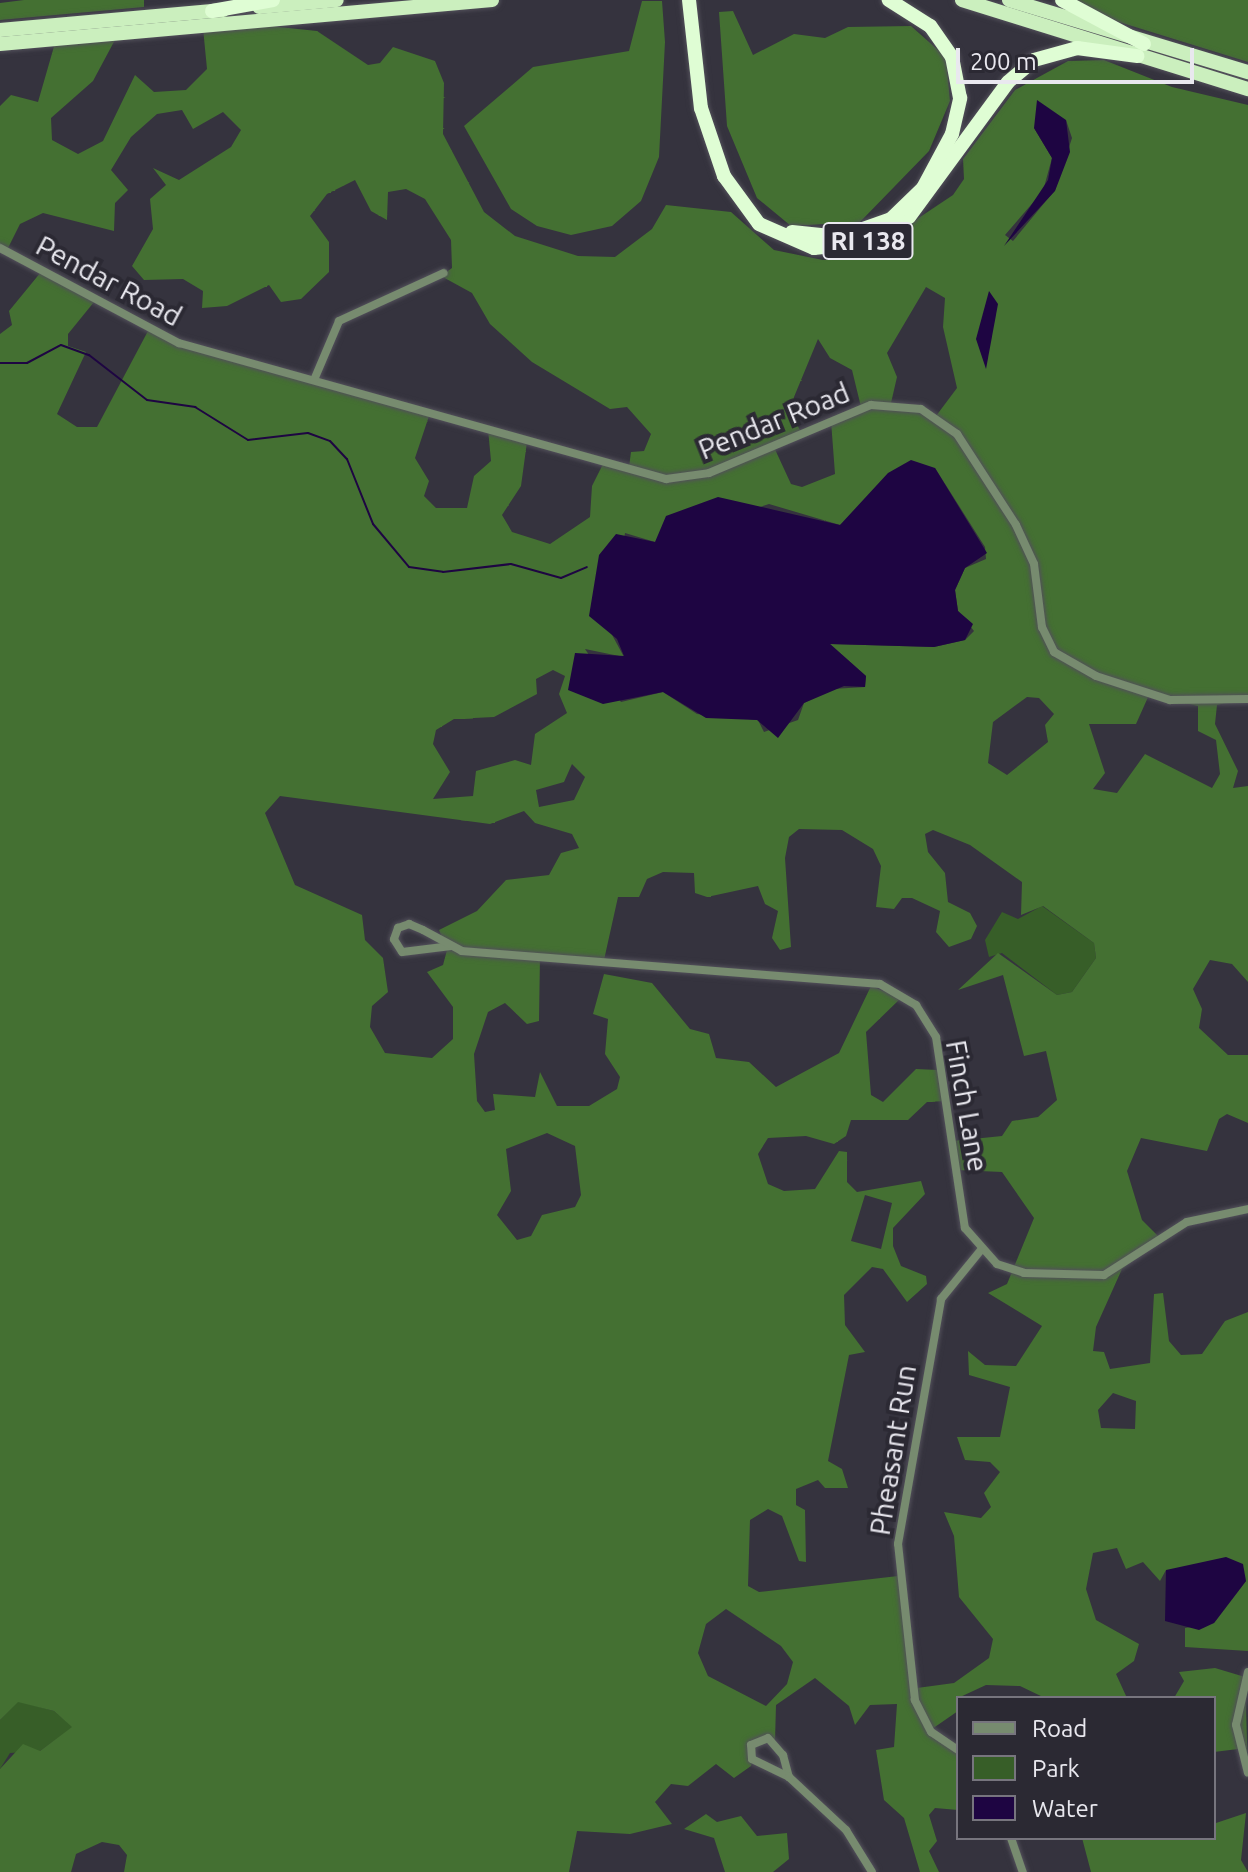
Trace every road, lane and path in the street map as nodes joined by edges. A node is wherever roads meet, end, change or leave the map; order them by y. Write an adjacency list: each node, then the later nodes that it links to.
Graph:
1 (273, 0): 10 (highway)
2 (337, 0): 10 (highway)
3 (492, 0): 12 (highway)
4 (689, 0): 13 (highway, RI 138)
5 (697, 0): 6 (highway)
6 (889, 0)
7 (962, 0): 13 (highway)
8 (1009, 0): 13 (highway)
9 (1062, 0): 13 (highway)
10 (212, 11): 11 (highway)
11 (0, 30)
12 (0, 44)
13 (1140, 50): 14 (highway); 15 (highway)
14 (1248, 72)
15 (1248, 89)
16 (0, 248): 18 (street, Pendar Road)
17 (444, 273): 18 (street)
18 (314, 380): 19 (street, Pendar Road)
19 (1248, 699)
20 (451, 946): 20 (street, Finch Lane); 22 (street, Finch Lane)
21 (1248, 1209): 22 (street)
22 (981, 1250): 24 (street, Pheasant Run)
23 (1248, 1672): 25 (street)
24 (956, 1749)
25 (1248, 1773)
26 (789, 1777): 26 (street); 28 (street)
27 (1012, 1840): 29 (street)
28 (872, 1872)
29 (1023, 1872)

